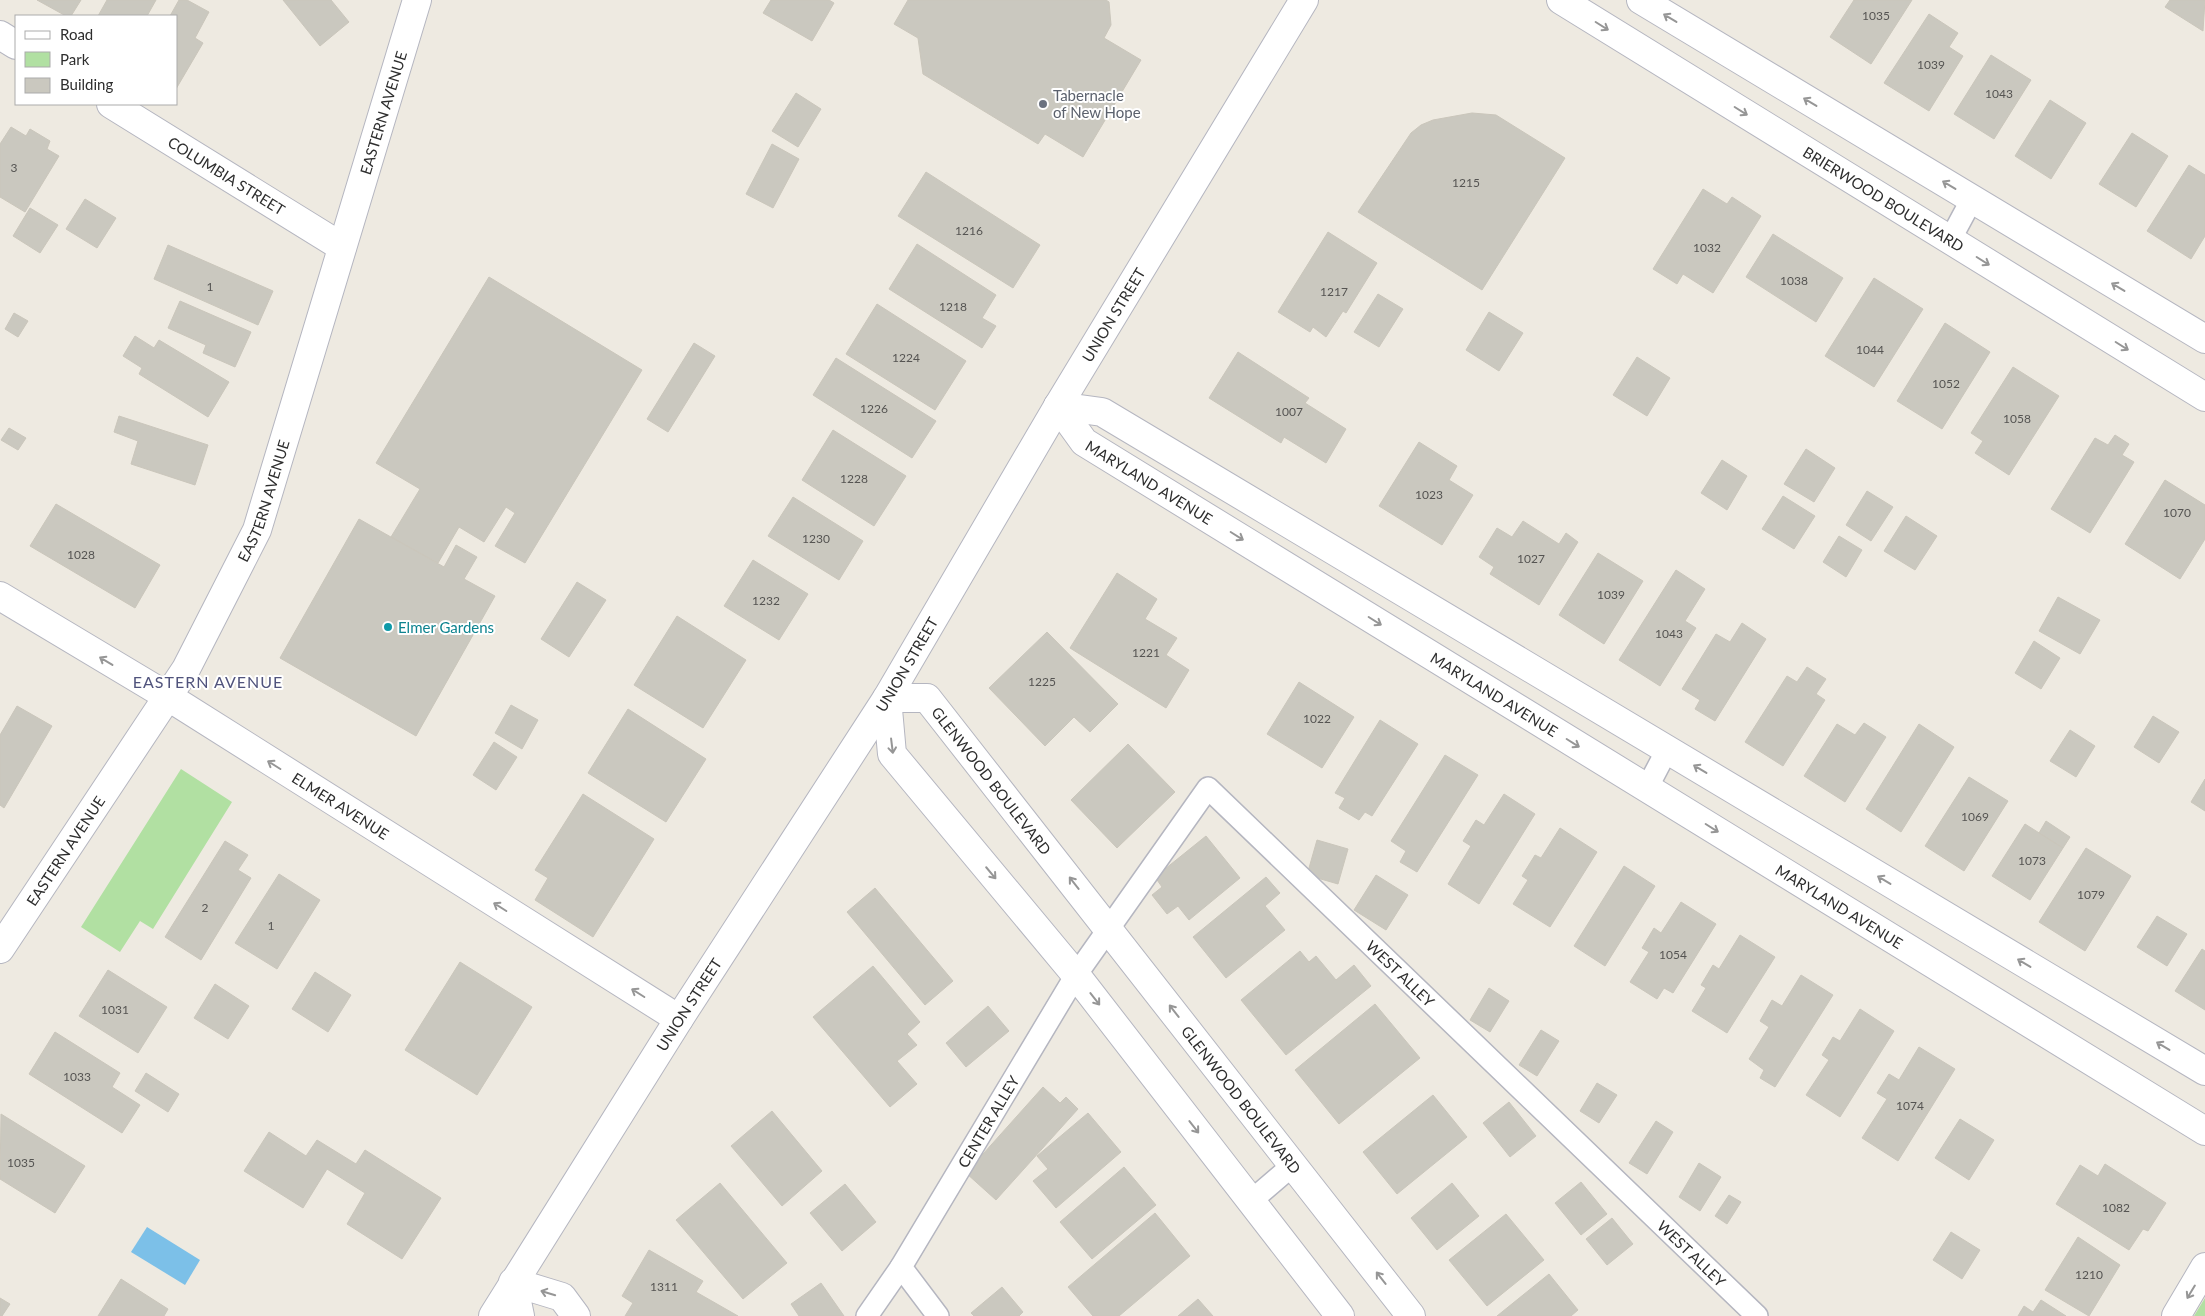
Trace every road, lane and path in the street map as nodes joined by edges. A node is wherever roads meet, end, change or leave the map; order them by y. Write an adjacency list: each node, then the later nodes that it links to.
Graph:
1 (417, 0): 10 (street, EASTERN AVENUE)
2 (1304, 0): 13 (street, UNION STREET)
3 (1561, 0): 9 (street, BRIERWOOD BOULEVARD, one-way to 9)
4 (1641, 0): 8 (street, one-way to 4)
5 (0, 35): 6 (street)
6 (15, 44)
7 (113, 105): 10 (street, COLUMBIA STREET)
8 (1972, 199): 9 (lane); 11 (street, one-way to 8)
9 (1950, 240): 12 (street, BRIERWOOD BOULEVARD, one-way to 12)
10 (342, 247): 15 (street, EASTERN AVENUE)
11 (2205, 339)
12 (2205, 397)
13 (1058, 406): 16 (street, UNION STREET); 17 (street); 18 (street, MARYLAND AVENUE, one-way to 18)
14 (0, 596): 15 (street, ELMER AVENUE, one-way to 14)
15 (167, 696): 20 (street, EASTERN AVENUE); 22 (street, ELMER AVENUE, one-way to 15)
16 (887, 698): 19 (street, GLENWOOD BOULEVARD, one-way to 16); 21 (street, one-way to 21); 22 (street, UNION STREET)
17 (1667, 750): 18 (lane); 23 (street, one-way to 17)
18 (1647, 788): 24 (street, MARYLAND AVENUE, one-way to 24)
19 (1110, 928): 21 (lane, WEST ALLEY); 25 (street, GLENWOOD BOULEVARD, one-way to 19); 37 (lane, WEST ALLEY)
20 (0, 949)
21 (1076, 975): 26 (street, one-way to 26); 27 (lane, CENTER ALLEY)
22 (679, 1019): 29 (street, UNION STREET)
23 (2205, 1071)
24 (2205, 1131)
25 (1294, 1165): 26 (lane); 36 (street, GLENWOOD BOULEVARD, one-way to 25)
26 (1251, 1201): 35 (street)
27 (900, 1267): 33 (lane, CENTER ALLEY); 34 (lane)
28 (2205, 1267): 38 (street, one-way to 38)
29 (513, 1282): 30 (street, UNION STREET); 31 (street); 32 (street, one-way to 29)
30 (492, 1316)
31 (520, 1316)
32 (576, 1316)
33 (868, 1316)
34 (938, 1316)
35 (1340, 1316)
36 (1411, 1316)
37 (1758, 1316)
38 (2176, 1316)

